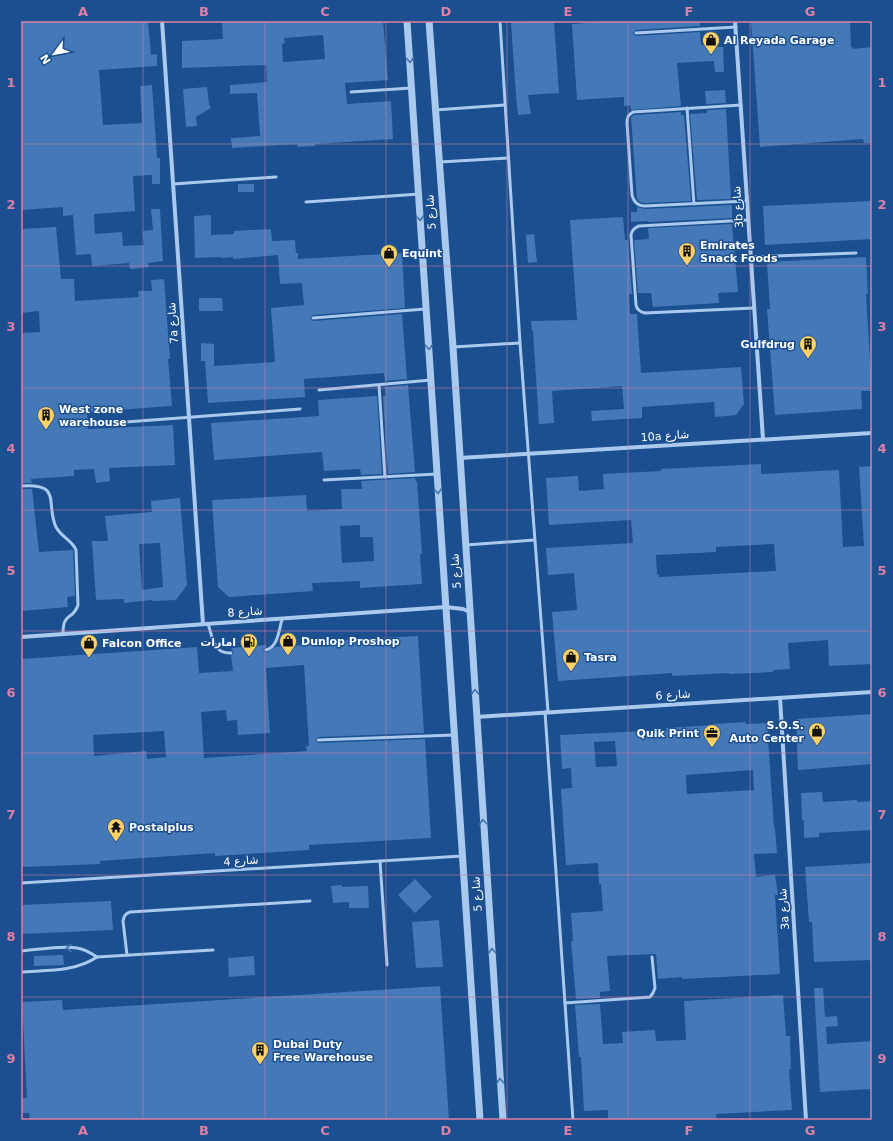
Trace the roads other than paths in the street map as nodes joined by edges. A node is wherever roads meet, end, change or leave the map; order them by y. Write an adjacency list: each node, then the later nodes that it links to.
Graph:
1 (162, 21): 17 (street, 7a شارع)
2 (407, 21): 8 (street, شارع 5, one-way to 8)
3 (429, 21): 13 (street, شارع 5)
4 (500, 21): 10 (lane)
5 (735, 21): 6 (street, 3b شارع)
6 (736, 27): 7 (lane); 11 (street, 3b شارع)
7 (636, 33)
8 (411, 88): 9 (lane); 18 (street, شارع 5)
9 (351, 92)
10 (505, 105): 13 (lane); 14 (lane)
11 (740, 105): 12 (lane); 19 (street, 3b شارع)
12 (687, 108): 21 (lane); 21 (lane)
13 (435, 110): 15 (street, شارع 5)
14 (508, 158): 15 (lane); 28 (lane)
15 (439, 162): 29 (street, شارع 5)
16 (276, 177): 17 (lane)
17 (173, 184): 34 (street, 7a شارع)
18 (419, 194): 20 (lane); 26 (street, شارع 5, one-way to 26)
19 (747, 201): 21 (lane); 22 (street, 3b شارع)
20 (306, 202)
21 (694, 204)
22 (748, 220): 24 (street, 3b شارع); 25 (lane)
23 (856, 253): 24 (lane)
24 (750, 257): 25 (street, 3b شارع)
25 (754, 308): 37 (street, 3b شارع)
26 (427, 309): 27 (lane); 30 (street, شارع 5, one-way to 30)
27 (313, 318)
28 (520, 343): 29 (lane); 38 (lane)
29 (452, 347): 39 (street, شارع 5)
30 (431, 380): 31 (lane); 40 (street, شارع 5)
31 (379, 385): 32 (lane); 41 (lane)
32 (319, 390)
33 (300, 410): 34 (lane)
34 (189, 417): 35 (lane); 49 (street, 7a شارع)
35 (99, 424)
36 (872, 433): 37 (street, 10a شارع)
37 (763, 439): 38 (street, 10a شارع)
38 (528, 454): 39 (street, 10a شارع); 44 (lane)
39 (459, 458): 45 (street, شارع 5)
40 (437, 474): 41 (lane); 46 (street, شارع 5, one-way to 46)
41 (385, 477): 42 (lane)
42 (324, 480)
43 (21, 486): 51 (lane)
44 (534, 540): 45 (lane); 57 (lane)
45 (465, 545): 47 (street, شارع 5)
46 (446, 607): 47 (street, شارع 8); 48 (street, شارع 8); 59 (street, شارع 5)
47 (470, 612): 58 (street, شارع 5, one-way to 47)
48 (282, 619): 50 (street, شارع 8); 53 (lane)
49 (202, 624): 50 (street, شارع 8); 51 (street, شارع 8)
50 (208, 624): 54 (lane)
51 (63, 634): 52 (street, شارع 8)
52 (21, 637)
53 (266, 650)
54 (231, 653)
55 (872, 692): 56 (street, شارع 6)
56 (780, 698): 57 (street, شارع 6); 76 (street, 3a شارع)
57 (546, 712): 58 (street, شارع 6); 72 (lane)
58 (476, 717): 74 (street, شارع 5, one-way to 58)
59 (454, 735): 60 (lane); 61 (street, شارع 5)
60 (318, 740)
61 (462, 856): 62 (lane, شارع 4); 73 (street, شارع 5)
62 (380, 861): 63 (lane, شارع 4); 70 (lane)
63 (21, 883)
64 (310, 901): 67 (lane)
65 (213, 950): 67 (lane)
66 (21, 951): 68 (lane, one-way to 66)
67 (127, 955): 68 (lane)
68 (97, 957): 71 (lane)
69 (652, 957): 72 (lane)
70 (387, 965)
71 (21, 972)
72 (565, 1003): 75 (lane)
73 (480, 1120)
74 (503, 1120)
75 (573, 1120)
76 (806, 1120)

